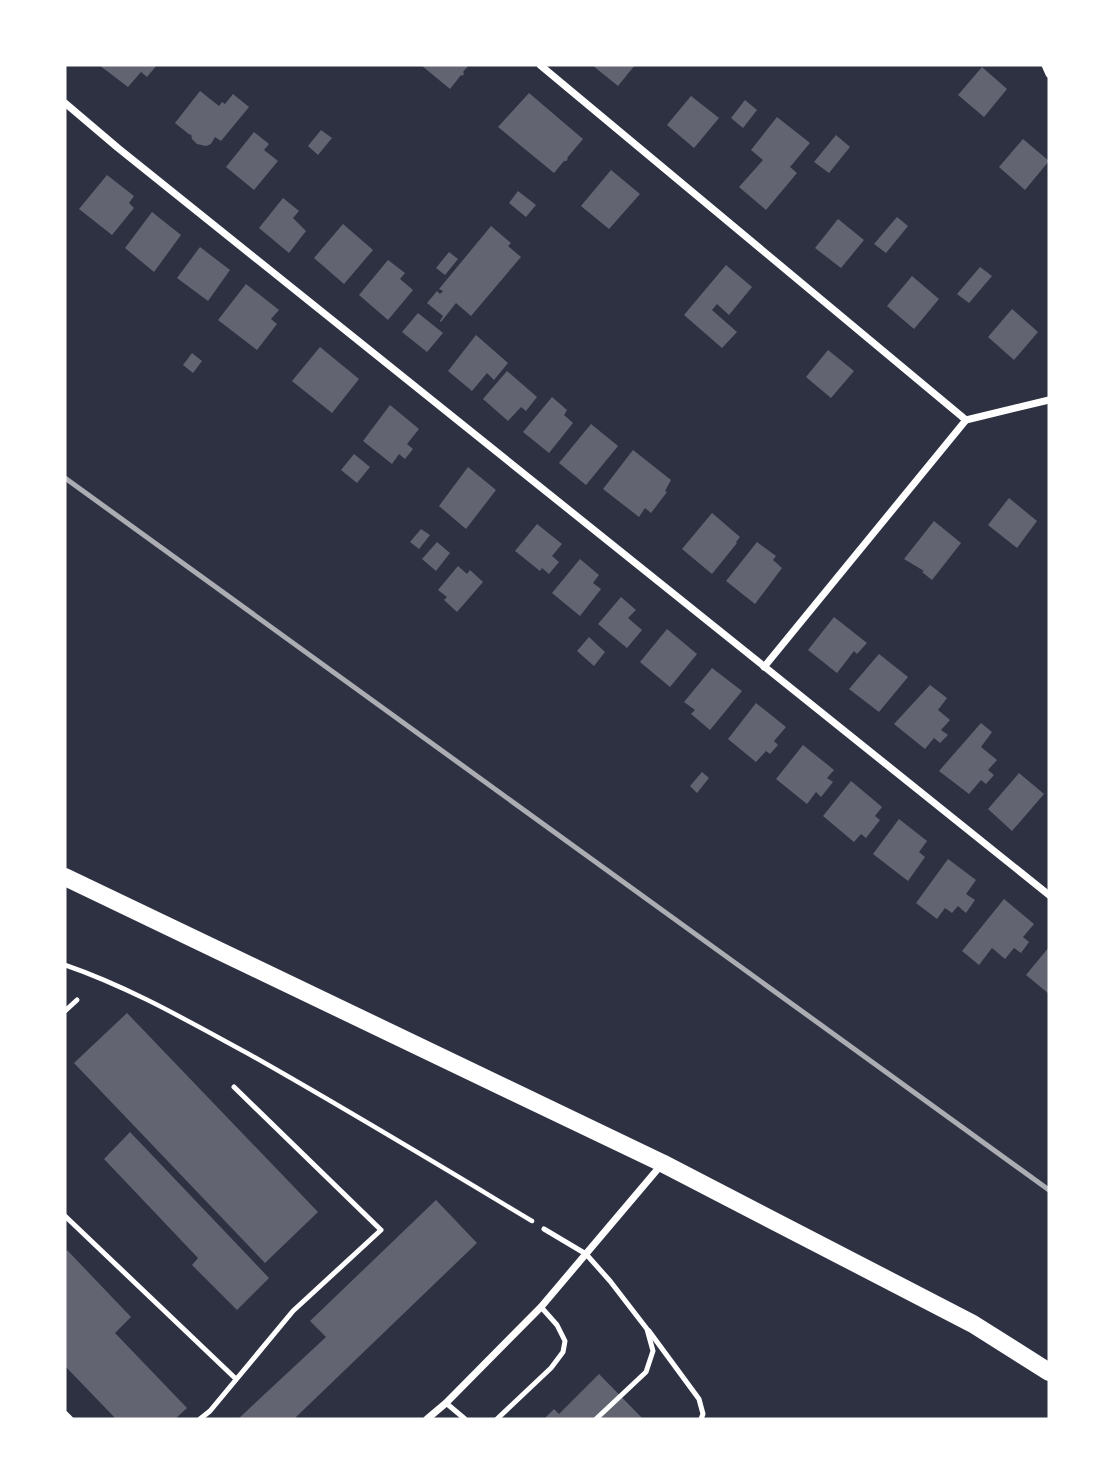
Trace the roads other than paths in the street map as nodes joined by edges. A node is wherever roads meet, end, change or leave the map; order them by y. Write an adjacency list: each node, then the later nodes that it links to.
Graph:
1 (540, 65): 6 (street)
2 (1045, 65): 3 (street)
3 (1049, 74)
4 (65, 103): 7 (street)
5 (1049, 400): 6 (street)
6 (966, 420): 7 (street)
7 (765, 667): 9 (street)
8 (65, 877): 13 (main road)
9 (1049, 895)
10 (77, 1000): 11 (lane)
11 (65, 1011)
12 (233, 1087): 20 (lane)
13 (662, 1163): 16 (street); 19 (main road)
14 (65, 1216): 20 (lane)
15 (544, 1229): 16 (lane)
16 (586, 1254): 17 (street); 18 (lane)
17 (541, 1307): 21 (street); 27 (lane)
18 (647, 1329): 28 (lane); 29 (lane)
19 (1049, 1372)
20 (236, 1379): 24 (lane)
21 (446, 1402): 25 (street); 26 (lane)
22 (65, 1413): 23 (lane)
23 (71, 1419)
24 (200, 1419)
25 (426, 1419)
26 (465, 1419)
27 (497, 1419)
28 (596, 1419)
29 (701, 1419)

